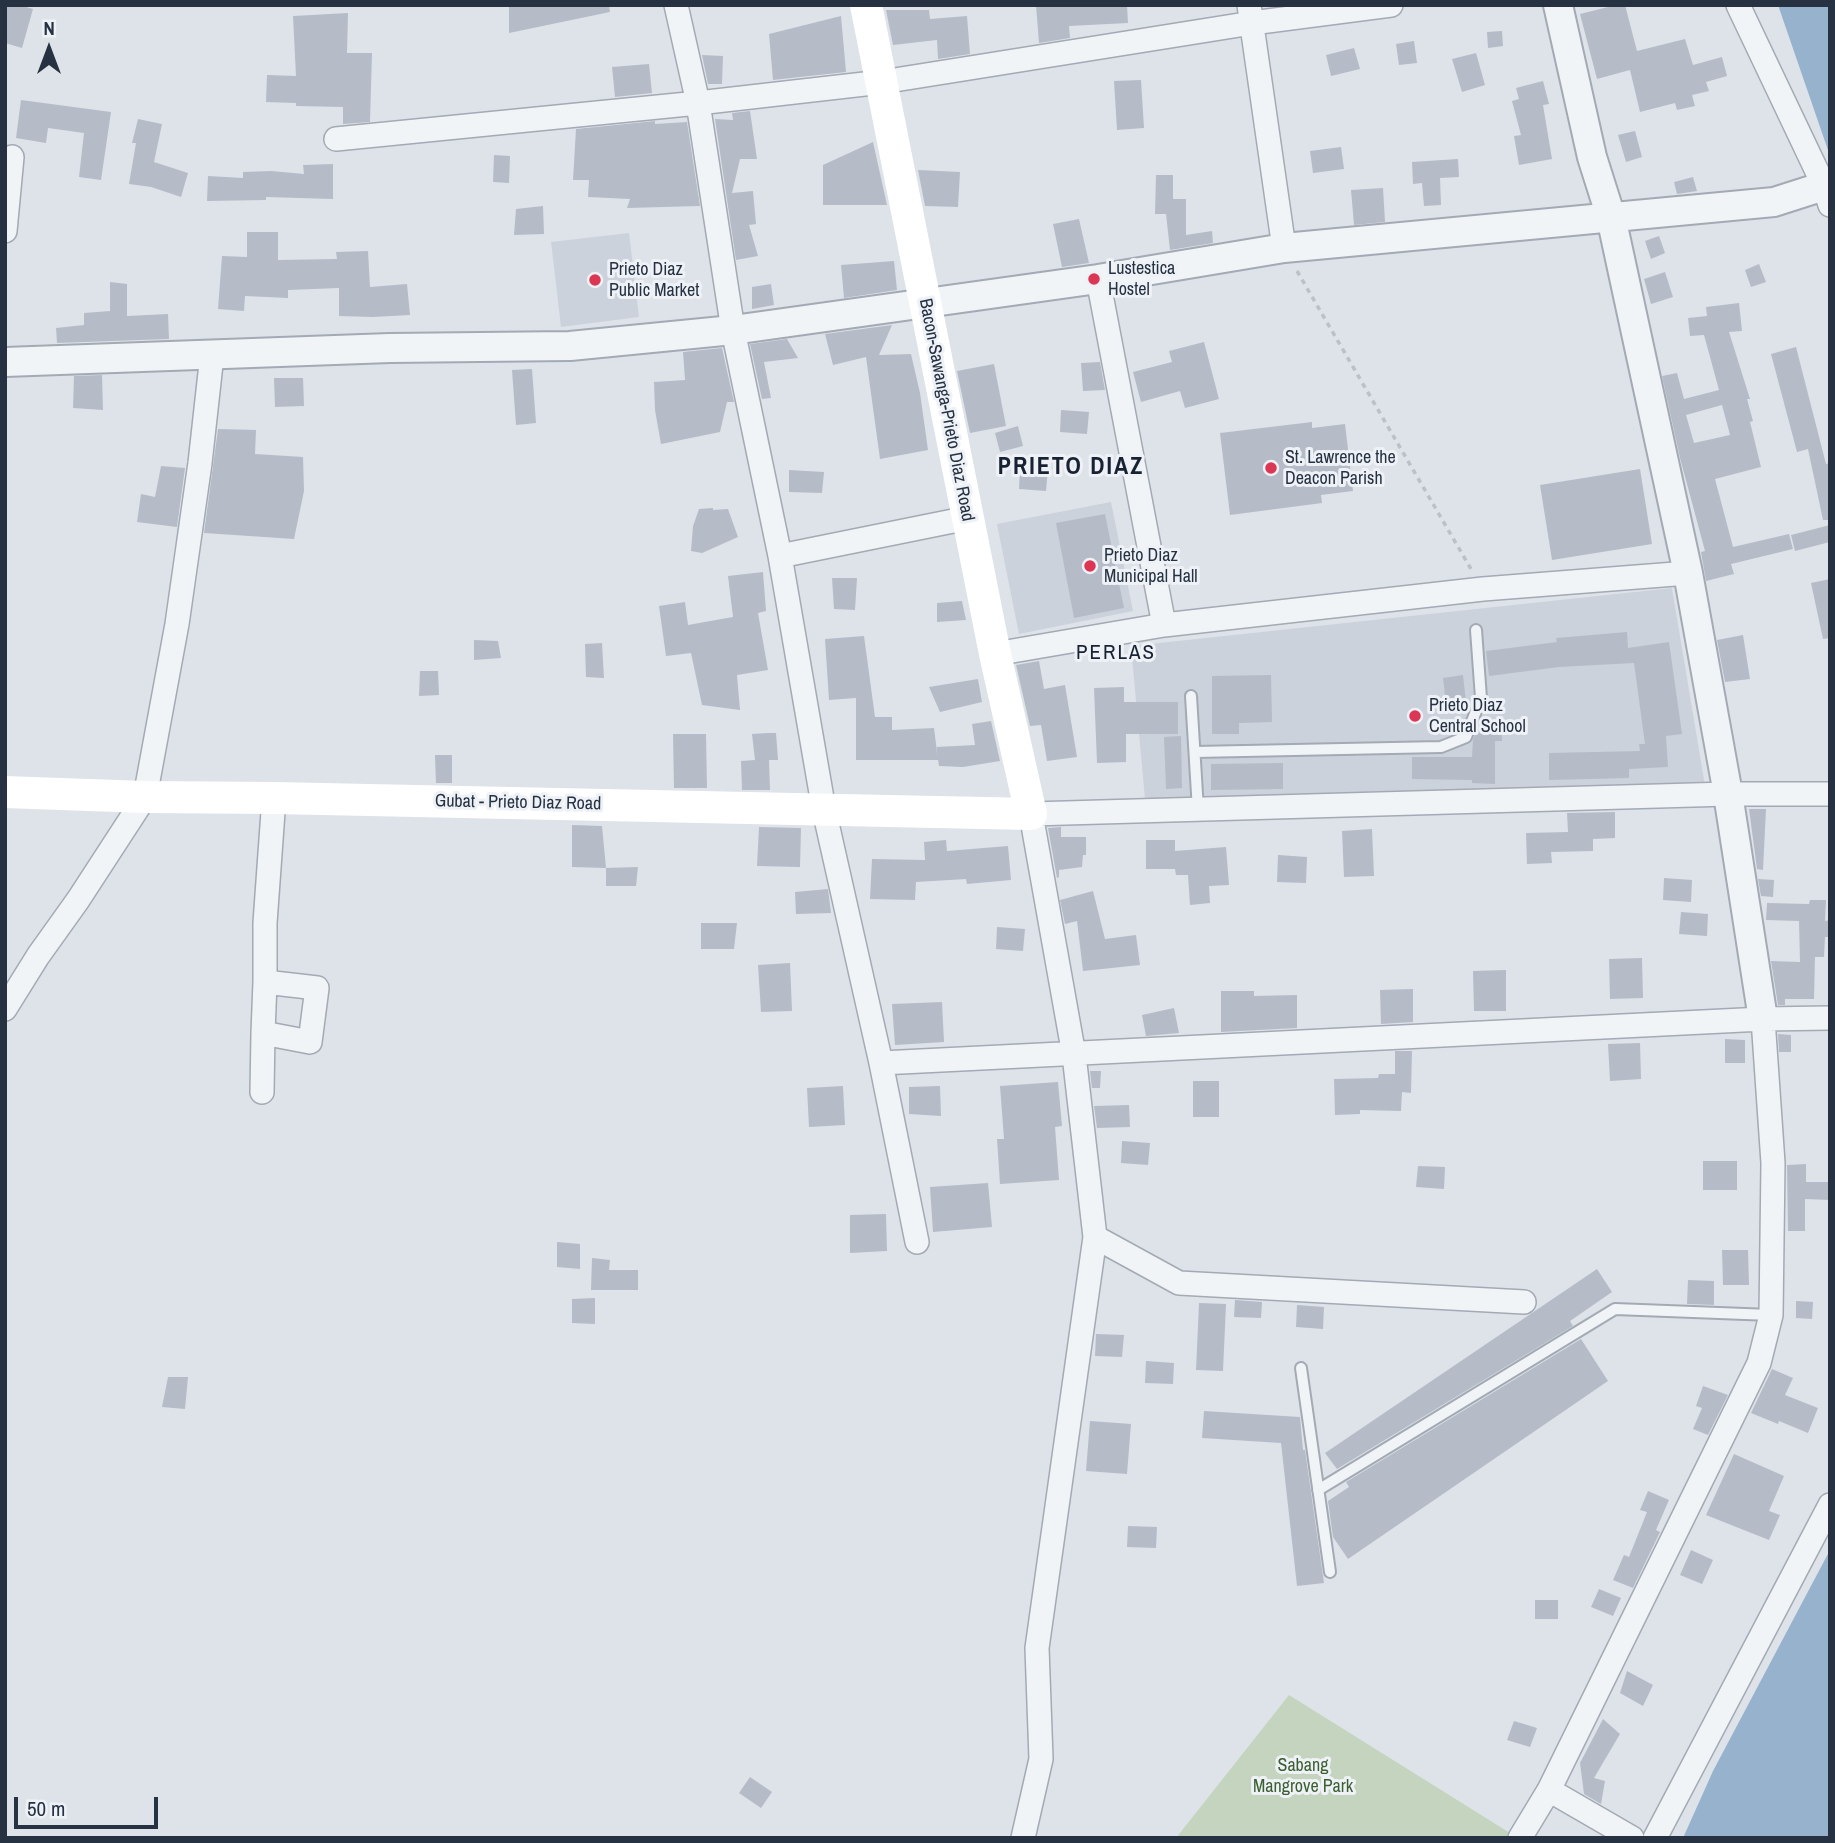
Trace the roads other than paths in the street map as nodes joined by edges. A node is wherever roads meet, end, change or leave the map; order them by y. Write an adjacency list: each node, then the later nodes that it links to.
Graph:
1 (676, 5): 8 (street)
2 (866, 5): 7 (main road, Bacon-Sawanga-Prieto Diaz Road)
3 (1391, 5): 6 (street)
4 (1558, 5): 12 (street)
5 (1738, 5): 11 (street)
6 (1251, 14): 7 (street); 14 (street)
7 (882, 82): 8 (street); 16 (main road, Bacon-Sawanga-Prieto Diaz Road)
8 (698, 103): 9 (street); 17 (street)
9 (336, 139)
10 (12, 158): 13 (street)
11 (1827, 195): 12 (street)
12 (1611, 217): 14 (street); 22 (street)
13 (5, 231)
14 (1284, 248): 15 (street)
15 (1098, 279): 16 (street); 23 (street)
16 (925, 303): 17 (street); 20 (main road, Bacon-Sawanga-Prieto Diaz Road)
17 (733, 330): 18 (street); 21 (street)
18 (212, 355): 19 (street); 31 (street)
19 (5, 362)
20 (968, 518): 21 (street); 25 (main road, Bacon-Sawanga-Prieto Diaz Road)
21 (780, 556): 33 (street)
22 (1688, 573): 23 (street); 29 (street)
23 (1164, 625): 25 (street)
24 (1476, 630): 27 (lane)
25 (995, 654): 35 (main road, Bacon-Sawanga-Prieto Diaz Road)
26 (1191, 696): 27 (lane)
27 (1195, 752): 34 (lane)
28 (5, 792): 31 (main road, Gubat - Prieto Diaz Road)
29 (1728, 794): 30 (street); 34 (street); 39 (street)
30 (1830, 794)
31 (145, 797): 32 (main road, Gubat - Prieto Diaz Road); 37 (street)
32 (274, 798): 33 (main road, Gubat - Prieto Diaz Road); 36 (street)
33 (824, 810): 35 (main road, Gubat - Prieto Diaz Road); 42 (street)
34 (1198, 810): 35 (street)
35 (1031, 814): 41 (street)
36 (265, 982): 40 (street); 40 (street)
37 (5, 1009)
38 (1830, 1018): 39 (street)
39 (1763, 1019): 41 (street); 47 (street)
40 (263, 1033): 43 (street)
41 (1074, 1055): 42 (street); 44 (street)
42 (881, 1063): 45 (street)
43 (262, 1091)
44 (1095, 1237): 46 (street); 53 (street)
45 (917, 1242)
46 (1524, 1302)
47 (1771, 1315): 49 (lane); 52 (street)
48 (1301, 1368): 49 (lane)
49 (1318, 1490): 51 (lane)
50 (1830, 1505): 56 (street)
51 (1330, 1572)
52 (1549, 1790): 54 (street); 55 (street)
53 (1023, 1838)
54 (1520, 1838)
55 (1632, 1838)
56 (1655, 1838)

